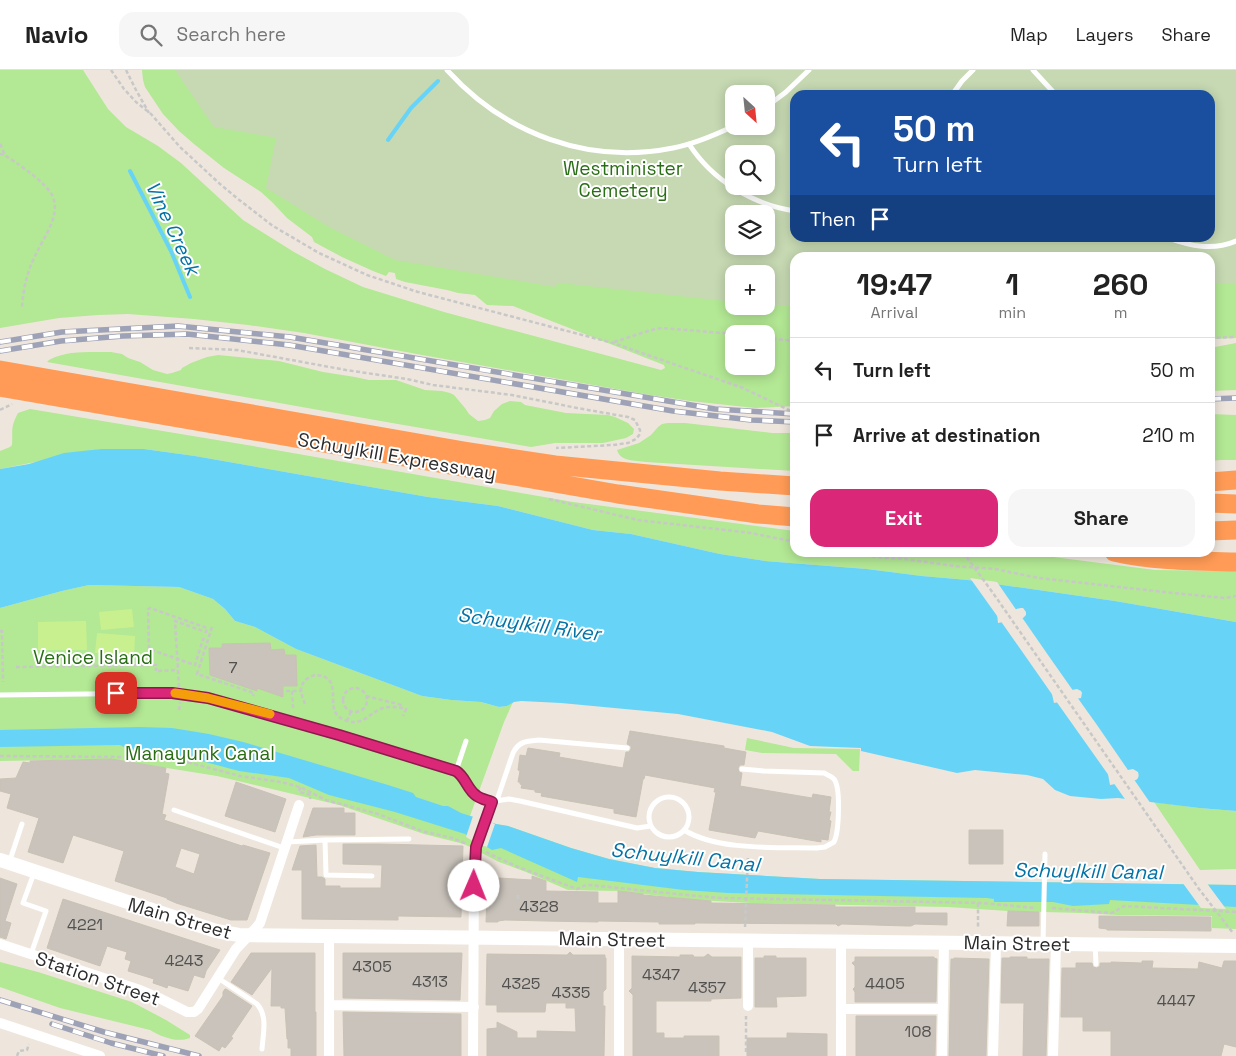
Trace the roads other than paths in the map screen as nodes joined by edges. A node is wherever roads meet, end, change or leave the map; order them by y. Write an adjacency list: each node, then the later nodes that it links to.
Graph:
1 (447, 70): 9 (lane)
2 (809, 70): 7 (lane)
3 (973, 70): 5 (lane)
4 (1033, 70): 6 (lane)
5 (956, 90)
6 (1051, 90)
7 (775, 100)
8 (725, 130): 9 (lane)
9 (689, 144): 10 (lane)
10 (790, 210)
11 (1236, 241): 12 (lane)
12 (1181, 242)
13 (0, 370): 17 (highway, Schuylkill Expressway)
14 (0, 387): 20 (highway, Schuylkill Expressway)
15 (1236, 480): 16 (highway)
16 (1215, 482)
17 (790, 486)
18 (1215, 503): 19 (highway)
19 (1236, 504)
20 (790, 516)
21 (1236, 530): 22 (highway)
22 (1215, 531)
23 (1140, 557): 24 (highway)
24 (1236, 562)
25 (0, 695): 29 (lane)
26 (466, 741): 29 (lane)
27 (627, 748): 30 (lane)
28 (742, 769): 36 (lane)
29 (456, 771): 30 (lane)
30 (494, 801): 33 (lane); 35 (lane)
31 (299, 804): 39 (street)
32 (174, 810): 39 (lane)
33 (485, 820): 47 (street)
34 (22, 824): 41 (lane)
35 (651, 826): 36 (lane); 36 (lane)
36 (684, 830)
37 (325, 840): 38 (lane); 39 (lane); 43 (lane)
38 (409, 840)
39 (286, 845): 45 (street)
40 (1045, 854): 52 (lane)
41 (5, 862): 42 (street, Main Street)
42 (34, 872): 45 (street, Main Street); 56 (lane)
43 (372, 876)
44 (747, 934): 48 (street, Main Street); 49 (street, Main Street); 60 (street)
45 (249, 936): 46 (street, Main Street); 58 (street)
46 (328, 936): 47 (street, Main Street); 59 (street)
47 (474, 938): 48 (street, Main Street); 61 (street)
48 (619, 939): 69 (street)
49 (842, 941): 50 (street, Main Street); 62 (street)
50 (944, 942): 51 (street, Main Street); 63 (street)
51 (996, 943): 52 (street, Main Street); 72 (street)
52 (1049, 943): 54 (street, Main Street); 73 (street)
53 (0, 944): 56 (street, Station Street)
54 (1095, 944): 55 (street, Main Street); 57 (lane)
55 (1236, 946)
56 (31, 955): 58 (street, Station Street)
57 (1096, 964)
58 (218, 978): 65 (lane)
59 (329, 1005): 61 (street); 67 (street)
60 (748, 1006)
61 (474, 1007): 68 (street)
62 (841, 1009): 63 (street); 70 (street)
63 (942, 1009): 71 (street)
64 (0, 1023): 66 (street)
65 (262, 1049)
66 (100, 1056)
67 (329, 1056)
68 (474, 1056)
69 (619, 1056)
70 (841, 1056)
71 (942, 1056)
72 (993, 1056)
73 (1053, 1056)

